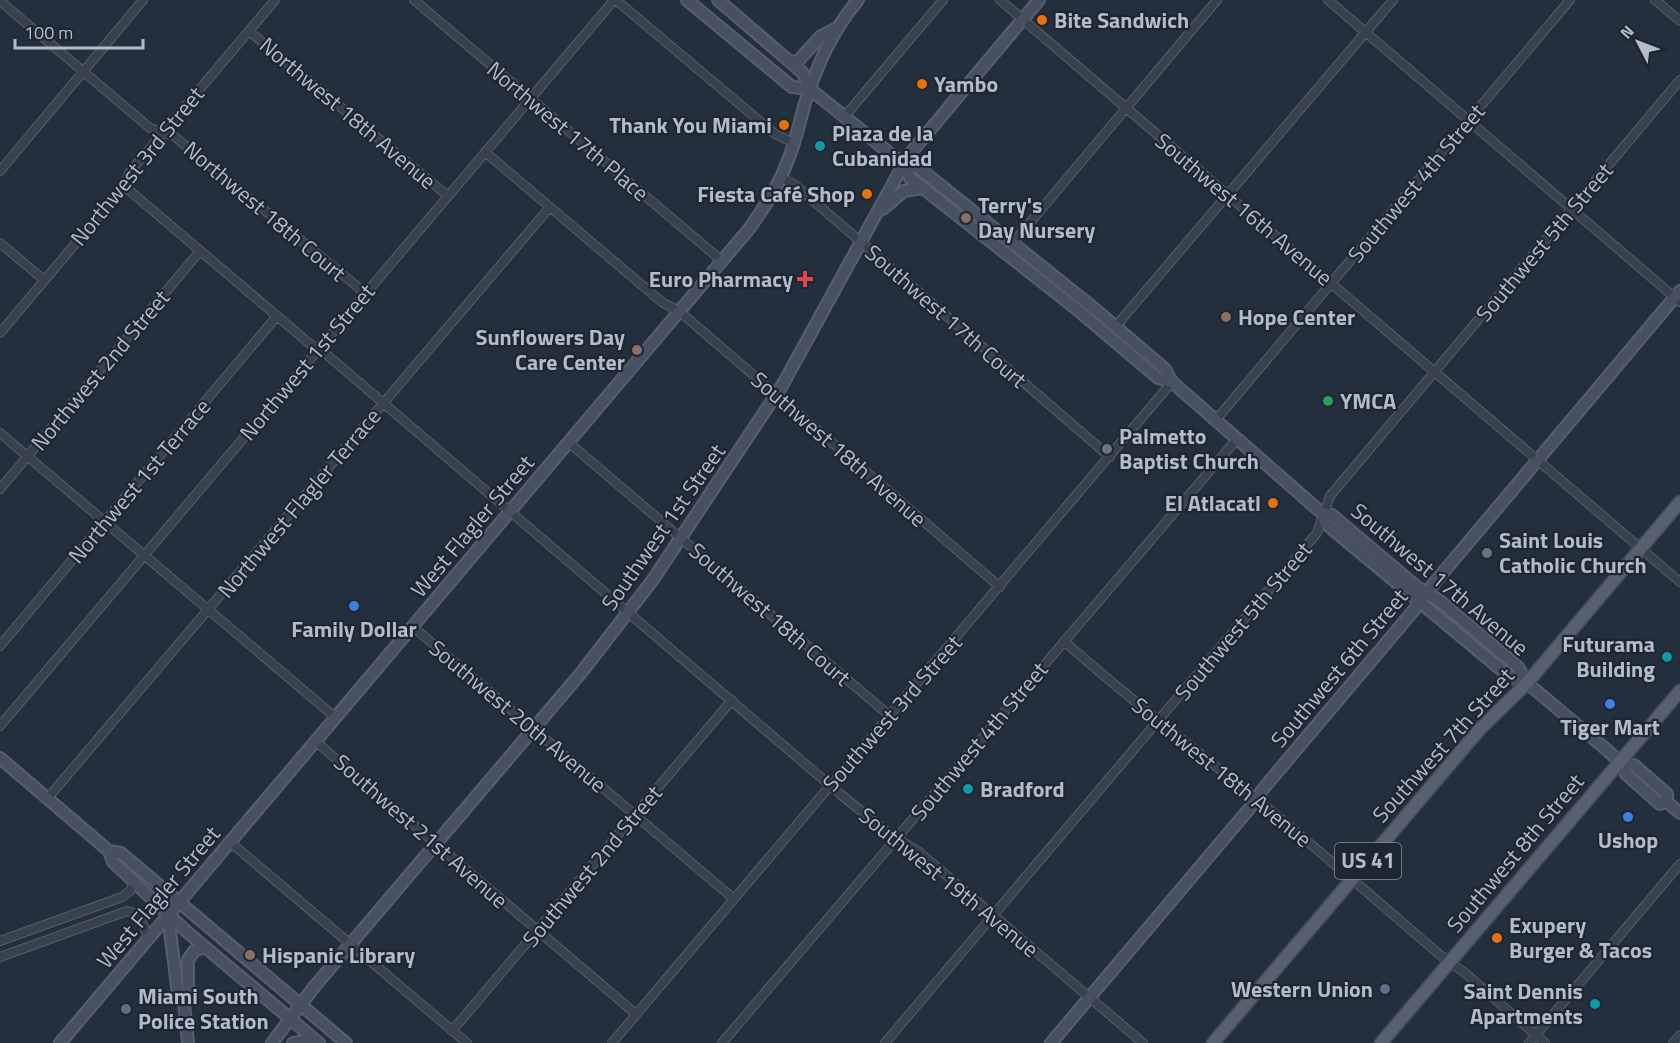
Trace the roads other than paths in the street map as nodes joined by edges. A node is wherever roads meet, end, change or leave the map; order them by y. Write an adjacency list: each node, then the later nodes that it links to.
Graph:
1 (143, 0): 23 (street)
2 (275, 0): 20 (street, Northwest 3rd Street)
3 (414, 0): 26 (street, Northwest 17th Place)
4 (615, 0): 26 (street, Northwest 1st Street); 31 (street)
5 (687, 0): 25 (main road)
6 (718, 0): 22 (main road)
7 (858, 0): 19 (main road, West Flagler Street)
8 (943, 0): 28 (street)
9 (1000, 0): 17 (street, Southwest 16th Avenue)
10 (1039, 0): 17 (main road, Southwest 1st Street)
11 (1217, 0): 27 (street)
12 (1328, 0): 21 (street)
13 (1393, 0): 21 (street)
14 (1570, 0): 29 (street, Southwest 4th Street)
15 (1655, 0): 18 (street)
16 (0, 1): 23 (street, Northwest 18th Court)
17 (1022, 19): 27 (street, Southwest 16th Avenue); 33 (main road, Southwest 1st Street)
18 (1680, 21)
19 (837, 27): 22 (main road); 25 (main road, West Flagler Street)
20 (249, 31): 30 (street, Northwest 3rd Street); 39 (street, Northwest 18th Avenue)
21 (1365, 32): 29 (street); 38 (street)
22 (790, 62): 25 (main road)
23 (83, 71): 30 (street, Northwest 18th Court); 34 (street)
24 (1680, 80): 41 (street, Southwest 5th Street)
25 (810, 89): 28 (main road, Southwest 17th Avenue); 31 (main road, West Flagler Street)
26 (531, 99): 32 (street, Northwest 1st Street); 48 (street, Northwest 17th Place)
27 (1126, 108): 38 (street, Southwest 16th Avenue); 45 (street)
28 (845, 116): 33 (main road, Southwest 17th Avenue)
29 (1468, 121): 41 (street); 50 (street, Southwest 4th Street)
30 (164, 132): 36 (street, Northwest 3rd Street); 51 (street, Northwest 18th Court)
31 (794, 143): 35 (main road, West Flagler Street)
32 (485, 152): 39 (street, Northwest 1st Street); 40 (street)
33 (903, 164): 37 (main road, Southwest 17th Avenue); 42 (main road, Southwest 1st Street); 45 (main road, Southwest 17th Avenue)
34 (0, 171)
35 (781, 177): 44 (street, Southwest 17th Court); 48 (main road, West Flagler Street)
36 (124, 186): 46 (street, Southwest 19th Avenue); 49 (street, Northwest 3rd Street)
37 (922, 188): 42 (main road); 47 (main road, Southwest 17th Avenue)
38 (1228, 195): 50 (street, Southwest 16th Avenue); 55 (street)
39 (448, 196): 51 (street, Northwest 1st Street)
40 (550, 207): 53 (street); 62 (street, Northwest Flagler Terrace)
41 (1571, 209): 52 (street); 59 (street, Southwest 5th Street)
42 (878, 213): 44 (main road, Southwest 1st Street)
43 (0, 243): 49 (street)
44 (862, 243): 61 (main road, Southwest 1st Street); 68 (street, Southwest 17th Court)
45 (1012, 244): 47 (main road); 55 (main road, Southwest 17th Avenue)
46 (200, 251): 54 (street, Southwest 19th Avenue); 67 (street, Northwest 2nd Street)
47 (1011, 258): 56 (main road, Southwest 17th Avenue)
48 (722, 261): 53 (main road, West Flagler Street)
49 (45, 280): 57 (street, Northwest 3rd Street)
50 (1331, 284): 59 (street, Southwest 16th Avenue); 63 (street, Southwest 4th Street)
51 (365, 293): 58 (street, Northwest 1st Street)
52 (1678, 296): 69 (main road, Southwest 6th Street)
53 (679, 311): 61 (street, Southwest 18th Avenue); 66 (main road, West Flagler Street)
54 (277, 316): 58 (street, Southwest 19th Avenue); 74 (street, Northwest 1st Terrace)
55 (1116, 326): 56 (main road); 60 (main road, Southwest 17th Avenue)
56 (1098, 327): 60 (main road, Southwest 17th Avenue)
57 (0, 333)
58 (318, 349): 62 (street, Southwest 19th Avenue); 77 (street, Northwest 1st Street)
59 (1434, 372): 69 (street, Southwest 16th Avenue); 73 (street, Southwest 5th Street)
60 (1172, 382): 63 (main road, Southwest 17th Avenue); 68 (street, Southwest 3rd Street)
61 (776, 395): 75 (main road, Southwest 1st Street); 79 (street, Southwest 18th Avenue)
62 (384, 403): 72 (street, Southwest 19th Avenue); 82 (street, Northwest Flagler Terrace)
63 (1215, 422): 65 (main road, Southwest 17th Avenue)
64 (0, 433): 67 (street)
65 (1236, 440): 73 (main road, Southwest 17th Avenue); 85 (street, Southwest 4th Street)
66 (568, 442): 72 (main road, West Flagler Street); 75 (street, Southwest 18th Court)
67 (27, 456): 70 (street, Northwest 2nd Street); 74 (street)
68 (1110, 457): 79 (street, Southwest 3rd Street)
69 (1537, 460): 76 (street, Southwest 16th Avenue); 80 (main road, Southwest 6th Street)
70 (0, 489)
71 (1680, 502): 76 (main road, Southwest 7th Street / US 41)
72 (510, 510): 83 (street, Southwest 19th Avenue); 84 (main road, West Flagler Street)
73 (1323, 514): 80 (main road, Southwest 17th Avenue); 81 (main road, Southwest 17th Avenue); 92 (street, Southwest 5th Street)
74 (105, 522): 77 (street); 86 (street, Northwest 1st Terrace)
75 (681, 538): 83 (main road, Southwest 1st Street); 90 (street, Southwest 18th Court)
76 (1641, 548): 78 (street, Southwest 16th Avenue); 87 (main road, Southwest 7th Street / US 41)
77 (144, 556): 82 (street); 93 (street, Northwest 1st Street)
78 (1680, 582)
79 (1000, 587): 90 (street, Southwest 3rd Street)
80 (1427, 593): 81 (main road, Southwest 6th Street); 87 (main road, Southwest 17th Avenue)
81 (1420, 602): 87 (main road, Southwest 17th Avenue); 100 (main road, Southwest 6th Street)
82 (208, 610): 91 (street); 99 (street, Northwest Flagler Terrace)
83 (628, 613): 89 (street, Southwest 19th Avenue); 94 (main road, Southwest 1st Street)
84 (412, 626): 91 (main road, West Flagler Street); 94 (street, Southwest 20th Avenue)
85 (1064, 641): 92 (street, Southwest 18th Avenue); 103 (street, Southwest 4th Street)
86 (0, 646)
87 (1527, 683): 96 (main road, Southwest 17th Avenue); 108 (main road, Southwest 7th Street / US 41)
88 (1680, 691): 96 (main road, Southwest 8th Street)
89 (732, 700): 98 (street, Southwest 19th Avenue); 102 (street, Southwest 2nd Street)
90 (890, 716): 98 (street, Southwest 3rd Street)
91 (335, 717): 95 (main road, West Flagler Street)
92 (1159, 721): 100 (street, Southwest 18th Avenue); 113 (street, Southwest 5th Street)
93 (0, 726)
94 (533, 729): 102 (street, Southwest 20th Avenue); 105 (main road, Southwest 1st Street)
95 (315, 741): 104 (main road, West Flagler Street); 105 (street, Southwest 21st Avenue)
96 (1620, 762): 101 (main road, Southwest 17th Avenue); 120 (main road, Southwest 8th Street)
97 (2, 764): 99 (main road)
98 (831, 785): 103 (street, Southwest 19th Avenue); 110 (street, Southwest 3rd Street)
99 (47, 799): 106 (main road)
100 (1256, 799): 108 (street, Southwest 18th Avenue); 121 (main road, Southwest 6th Street)
101 (1680, 813)
102 (635, 815): 110 (street, Southwest 20th Avenue); 114 (street, Southwest 2nd Street)
103 (896, 838): 113 (street, Southwest 19th Avenue); 137 (street, Southwest 4th Street)
104 (230, 842): 111 (main road, West Flagler Street); 117 (street)
105 (436, 844): 114 (street, Southwest 21st Avenue); 117 (main road, Southwest 1st Street)
106 (109, 851): 109 (main road); 111 (main road)
107 (1680, 864): 127 (street)
108 (1352, 880): 120 (street, Southwest 18th Avenue); 141 (main road, Southwest 7th Street / US 41)
109 (135, 883): 112 (main road); 116 (street)
110 (734, 899): 124 (street, Southwest 3rd Street)
111 (179, 902): 112 (main road, West Flagler Street); 123 (main road)
112 (168, 915): 115 (main road, West Flagler Street); 118 (main road); 122 (main road)
113 (993, 917): 121 (street, Southwest 19th Avenue); 138 (street, Southwest 5th Street)
114 (537, 930): 124 (street, Southwest 21st Avenue); 126 (street, Southwest 2nd Street)
115 (148, 938): 119 (street); 130 (main road, West Flagler Street)
116 (0, 941)
117 (351, 944): 123 (main road, Southwest 1st Street); 126 (street)
118 (205, 947): 122 (main road); 125 (main road)
119 (0, 957)
120 (1449, 963): 127 (street, Southwest 18th Avenue); 142 (main road, Southwest 8th Street)
121 (1089, 997): 139 (main road, Southwest 6th Street); 140 (street, Southwest 19th Avenue)
122 (184, 1004): 131 (main road)
123 (301, 1004): 125 (main road, Southwest 1st Street); 134 (main road)
124 (636, 1014): 136 (street, Southwest 3rd Street)
125 (290, 1019): 129 (main road); 132 (main road, Southwest 1st Street)
126 (452, 1031): 135 (street)
127 (1536, 1035): 143 (street); 144 (street, Southwest 18th Avenue)
128 (1680, 1035): 145 (street)
129 (316, 1041): 133 (main road)
130 (60, 1043)
131 (188, 1043)
132 (272, 1043)
133 (293, 1043)
134 (346, 1043)
135 (466, 1043)
136 (612, 1043)
137 (722, 1043)
138 (885, 1043)
139 (1051, 1043)
140 (1143, 1043)
141 (1213, 1043)
142 (1381, 1043)
143 (1528, 1043)
144 (1545, 1043)
145 (1673, 1043)

